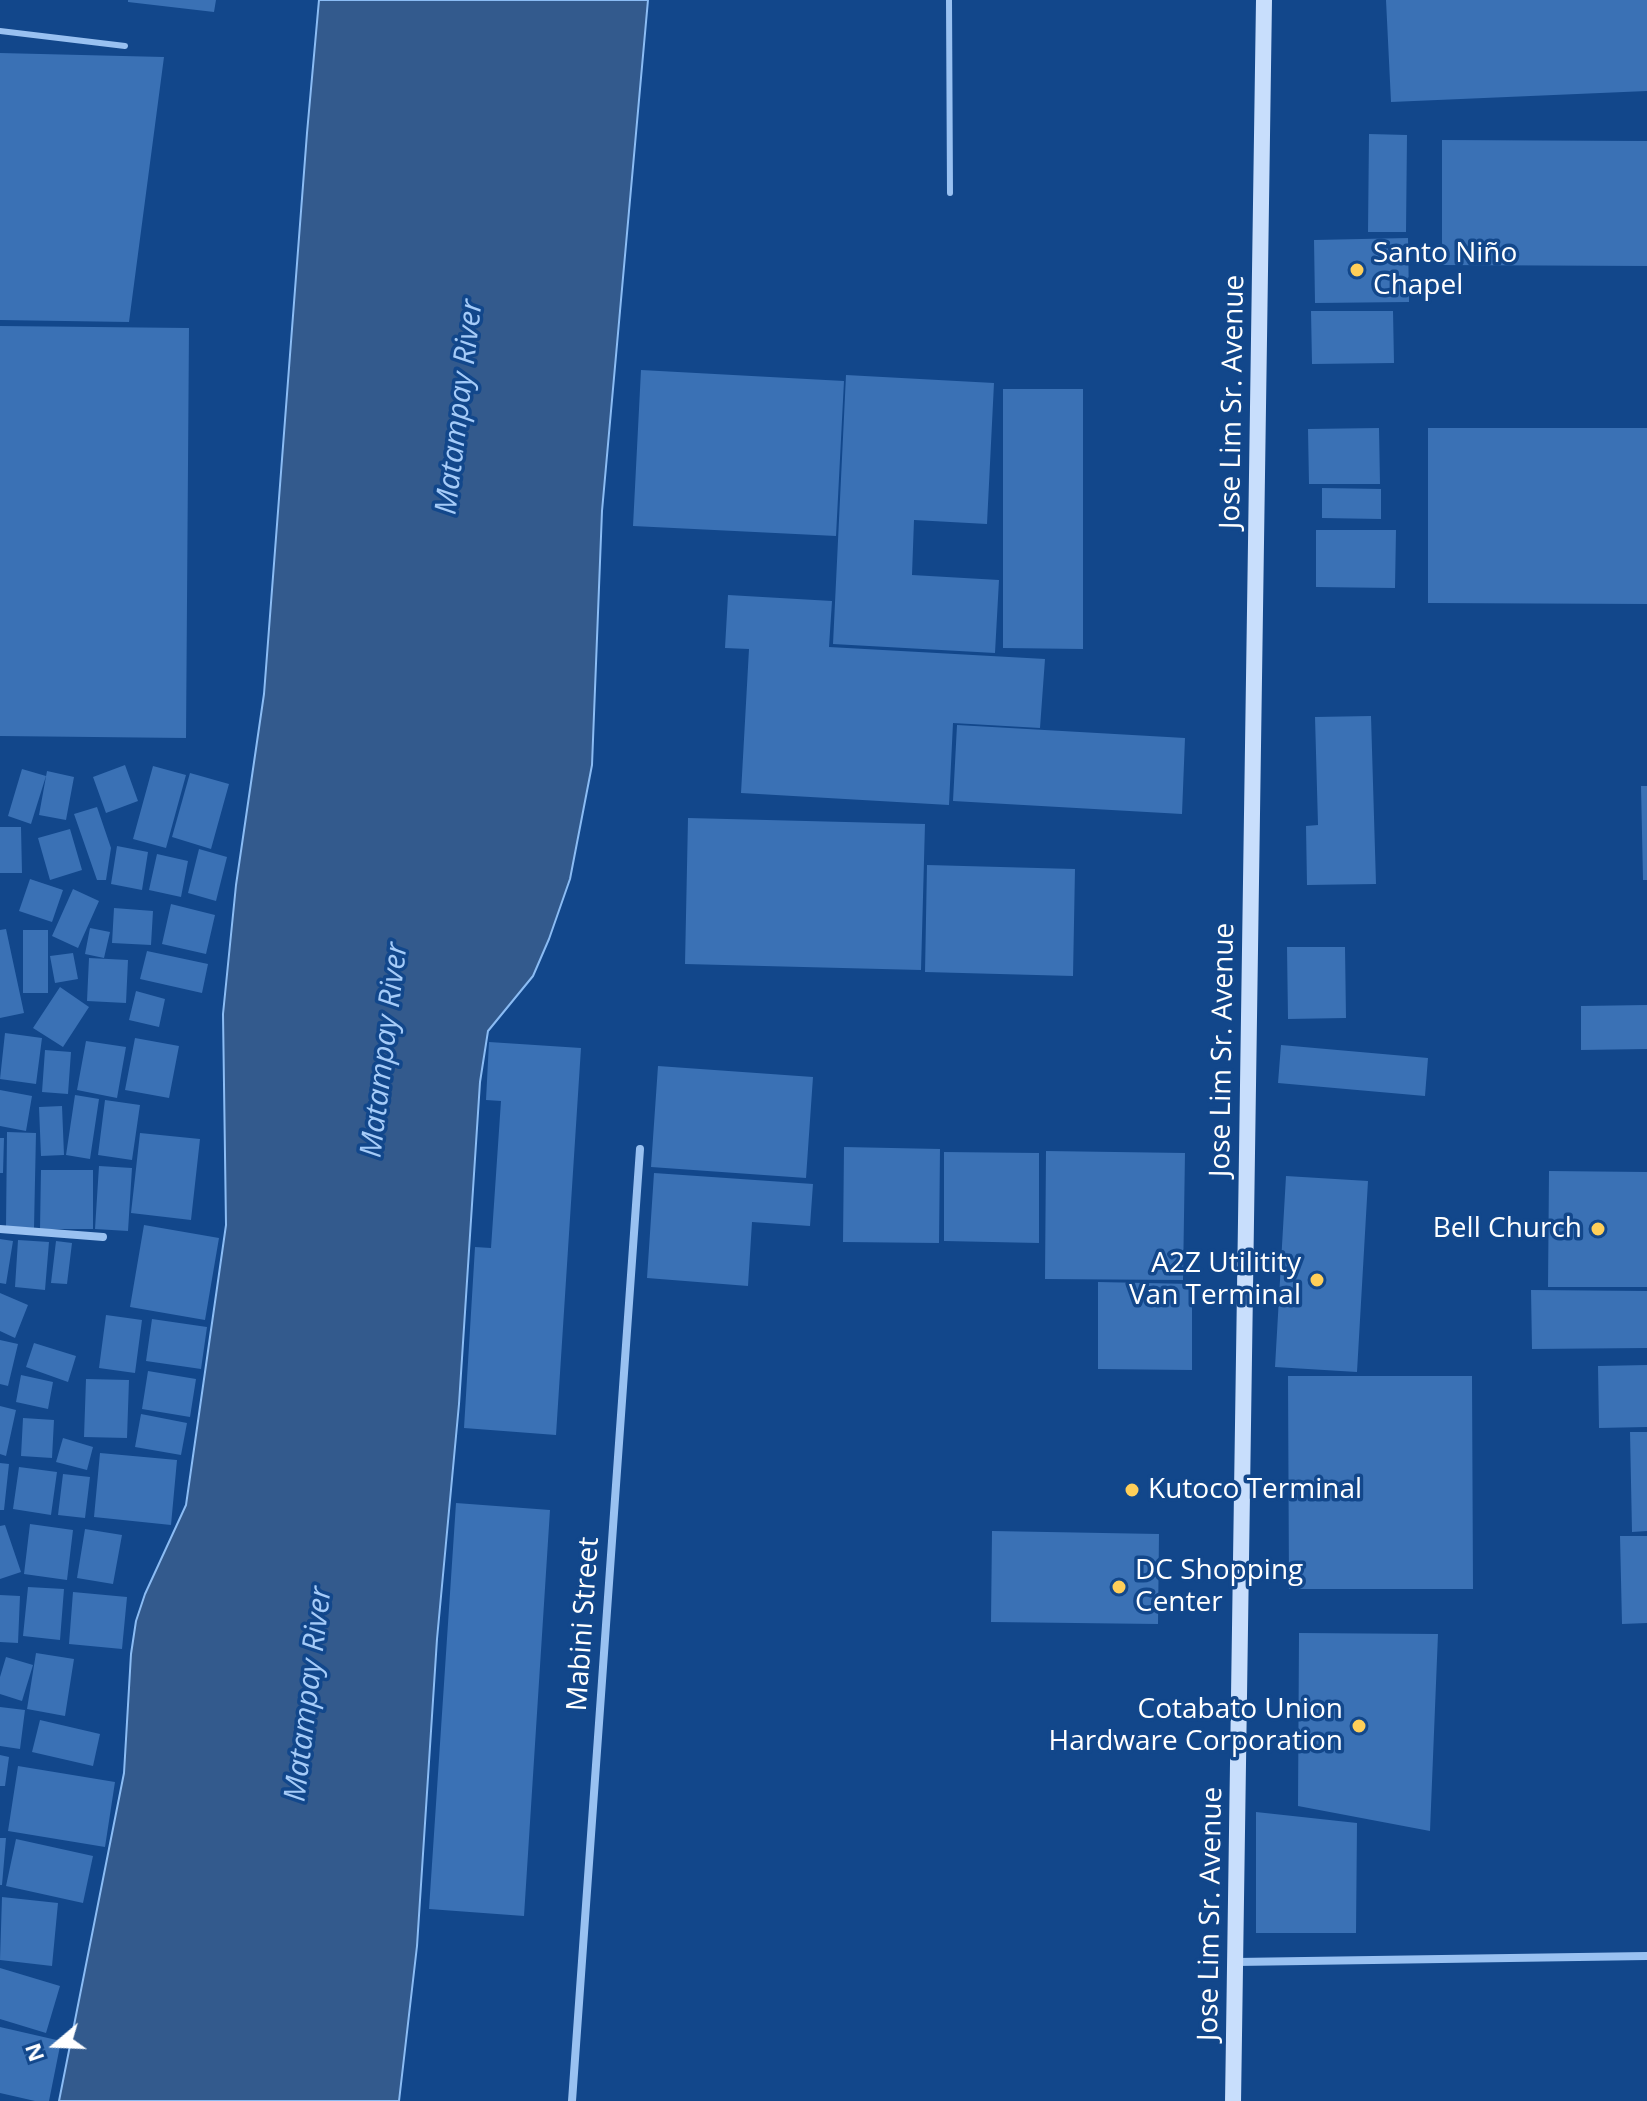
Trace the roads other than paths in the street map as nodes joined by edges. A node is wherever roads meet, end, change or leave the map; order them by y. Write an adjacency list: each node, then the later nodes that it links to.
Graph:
1 (949, 0): 5 (lane)
2 (1264, 0): 10 (main road, Jose Lim Sr. Avenue)
3 (0, 31): 4 (lane)
4 (125, 46)
5 (950, 193)
6 (640, 1149): 11 (street, Mabini Street)
7 (0, 1229): 8 (street)
8 (103, 1237)
9 (1647, 1956): 10 (street)
10 (1236, 1962): 12 (main road, Jose Lim Sr. Avenue)
11 (572, 2101)
12 (1233, 2101)

